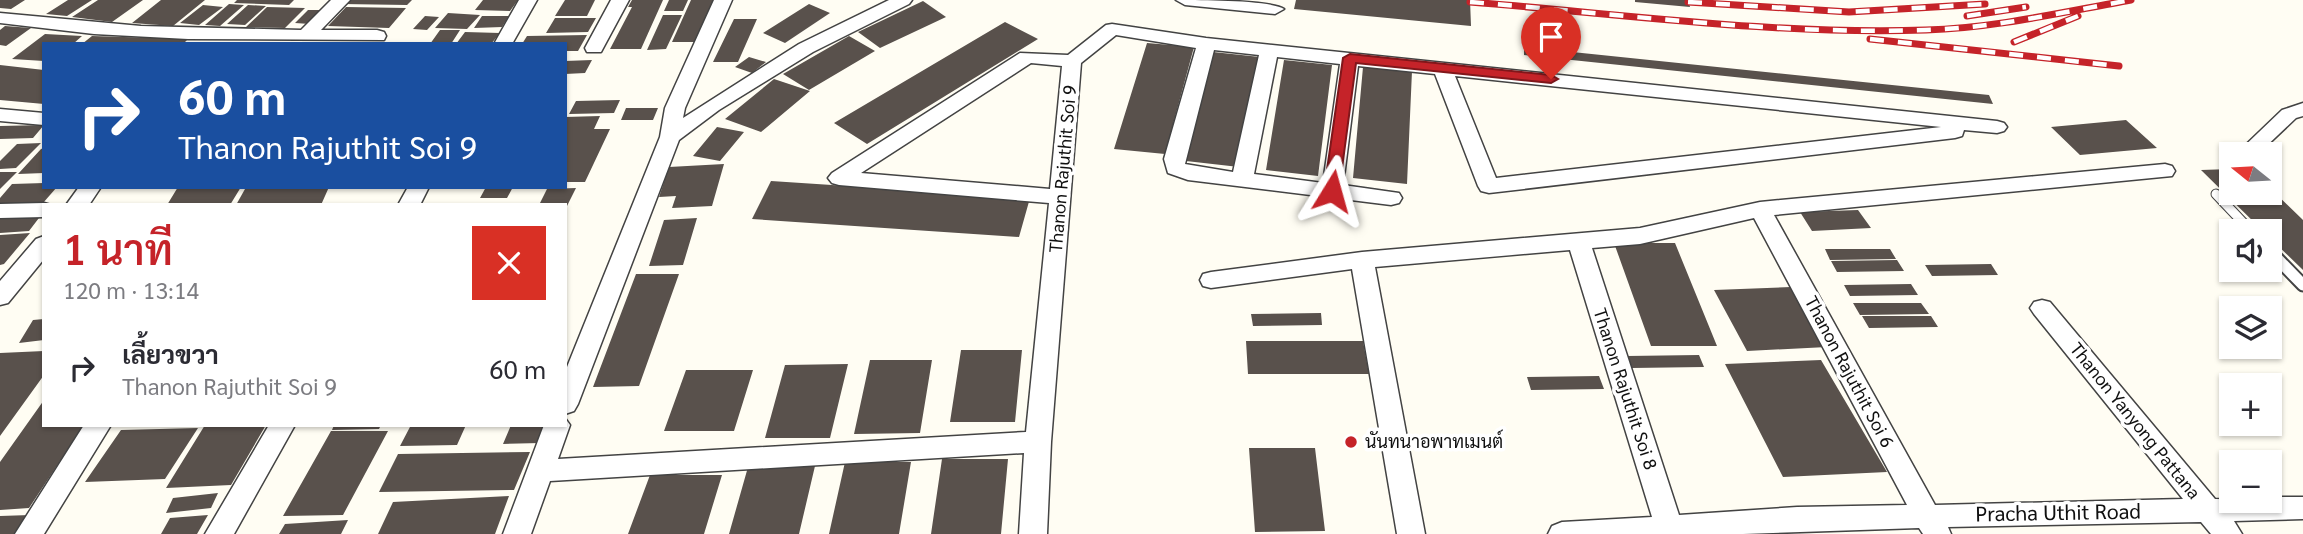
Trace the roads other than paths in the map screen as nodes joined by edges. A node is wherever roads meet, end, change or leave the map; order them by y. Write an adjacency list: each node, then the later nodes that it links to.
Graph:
1 (341, 0): 9 (street)
2 (528, 0): 11 (street)
3 (620, 0): 13 (street)
4 (723, 0): 21 (street)
5 (903, 0): 21 (street)
6 (1185, 0): 7 (street)
7 (1275, 9)
8 (0, 18): 9 (street)
9 (306, 35): 10 (street)
10 (377, 36)
11 (504, 42)
12 (1206, 44): 14 (street, Thanon Rajuthit Soi 9); 16 (street, Thanon Rajuthit Soi 9); 24 (street)
13 (594, 48)
14 (1269, 50): 15 (street, Thanon Rajuthit Soi 9); 24 (street)
15 (1350, 58): 17 (street, Thanon Rajuthit Soi 9); 26 (street)
16 (1072, 61): 28 (street, Thanon Rajuthit Soi 9); 28 (street)
17 (1442, 68): 17 (street, Thanon Rajuthit Soi 9)
18 (2303, 109): 22 (street)
19 (0, 115): 20 (street)
20 (42, 119)
21 (670, 137): 43 (street)
22 (2259, 142)
23 (2165, 171): 31 (street)
24 (1242, 180): 26 (street)
25 (89, 189): 30 (street)
26 (1332, 191): 29 (street)
27 (2216, 194): 34 (lane)
28 (1061, 197): 47 (street, Thanon Rajuthit Soi 9)
29 (1391, 198)
30 (79, 203)
31 (1760, 209): 35 (street); 51 (street, Thanon Rajuthit Soi 6)
32 (42, 210): 33 (street)
33 (0, 211)
34 (2240, 219)
35 (1579, 243): 36 (street); 52 (street, Thanon Rajuthit Soi 8)
36 (1362, 260): 39 (street); 57 (street)
37 (36, 263): 41 (street)
38 (2282, 263): 40 (lane)
39 (1211, 280)
40 (2303, 285)
41 (0, 297)
42 (2042, 308): 50 (street, Thanon Yanyong Pattana)
43 (567, 399)
44 (97, 427): 53 (street)
45 (281, 427): 54 (street)
46 (556, 427): 48 (street)
47 (1038, 442): 48 (street); 56 (street, Thanon Rajuthit Soi 9)
48 (540, 471): 55 (street)
49 (2303, 508): 50 (street, Pracha Uthit Road)
50 (2207, 510): 51 (street, Pracha Uthit Road); 59 (street, Thanon Yanyong Pattana)
51 (1932, 525): 52 (street, Pracha Uthit Road)
52 (1670, 530): 58 (street, Pracha Uthit Road)
53 (29, 534)
54 (219, 534)
55 (517, 534)
56 (1032, 534)
57 (1411, 534)
58 (1562, 534)
59 (2228, 534)

